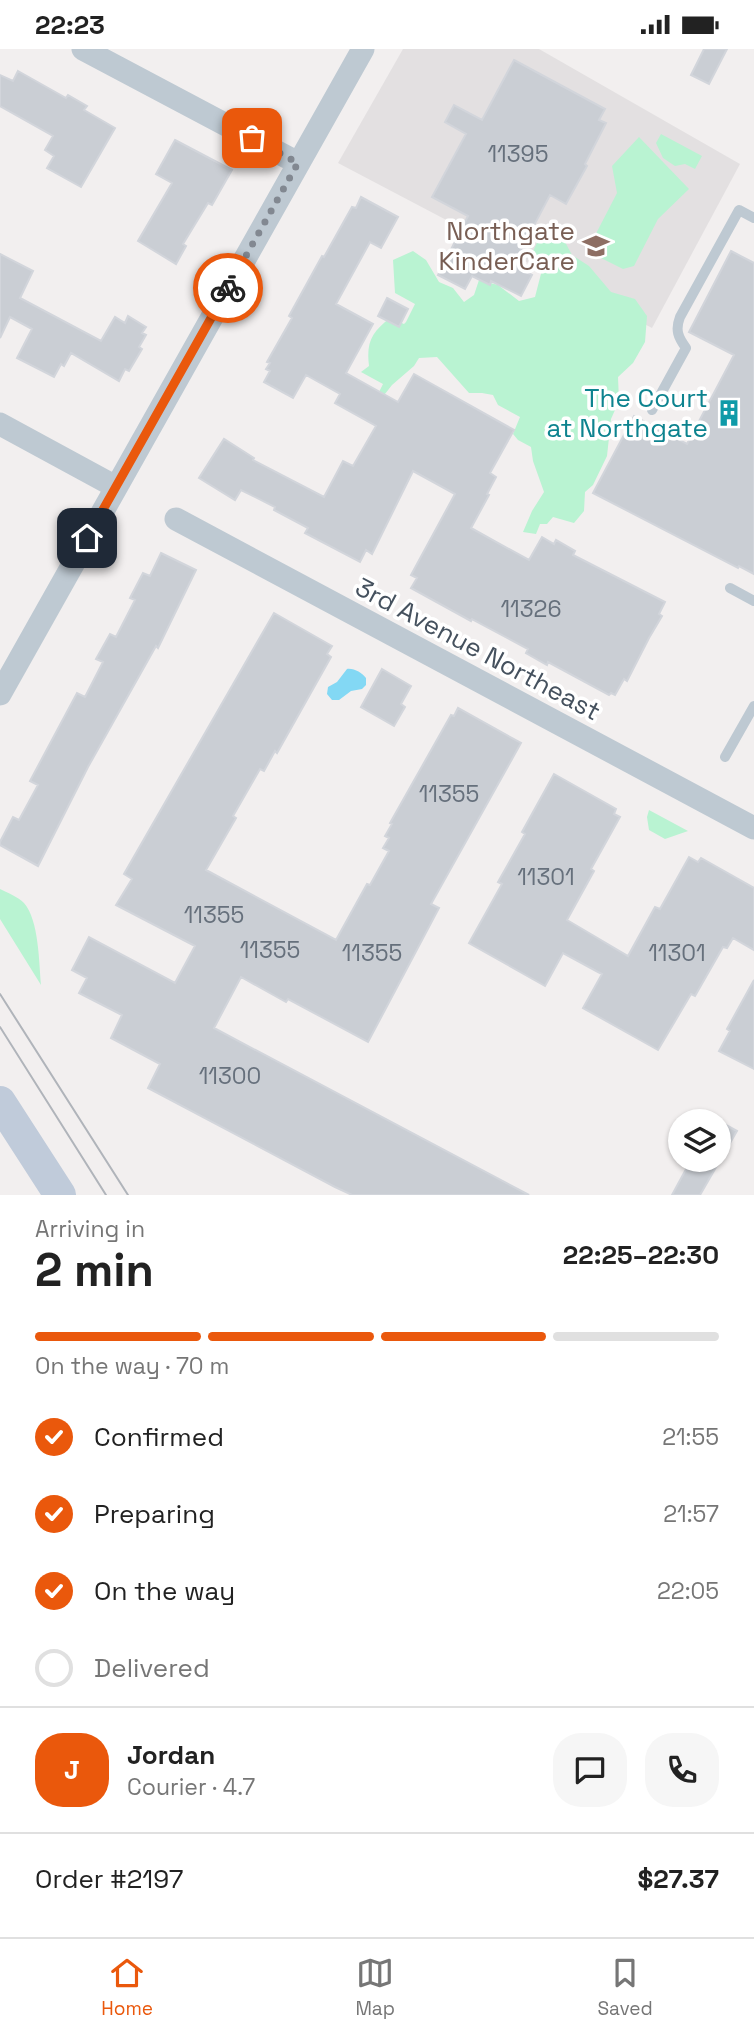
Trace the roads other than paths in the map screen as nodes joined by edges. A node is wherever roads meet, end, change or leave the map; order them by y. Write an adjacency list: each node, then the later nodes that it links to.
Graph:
1 (83, 49): 3 (street)
2 (363, 49): 3 (street)
3 (298, 163): 7 (street)
4 (754, 218): 5 (lane)
5 (652, 410)
6 (0, 424): 7 (street)
7 (116, 487): 11 (street)
8 (176, 519): 14 (street, 3rd Avenue Northeast)
9 (730, 588): 10 (lane)
10 (754, 601)
11 (0, 694)
12 (754, 706): 13 (lane)
13 (725, 757)
14 (754, 828)
15 (0, 1102): 16 (street)
16 (60, 1195)

